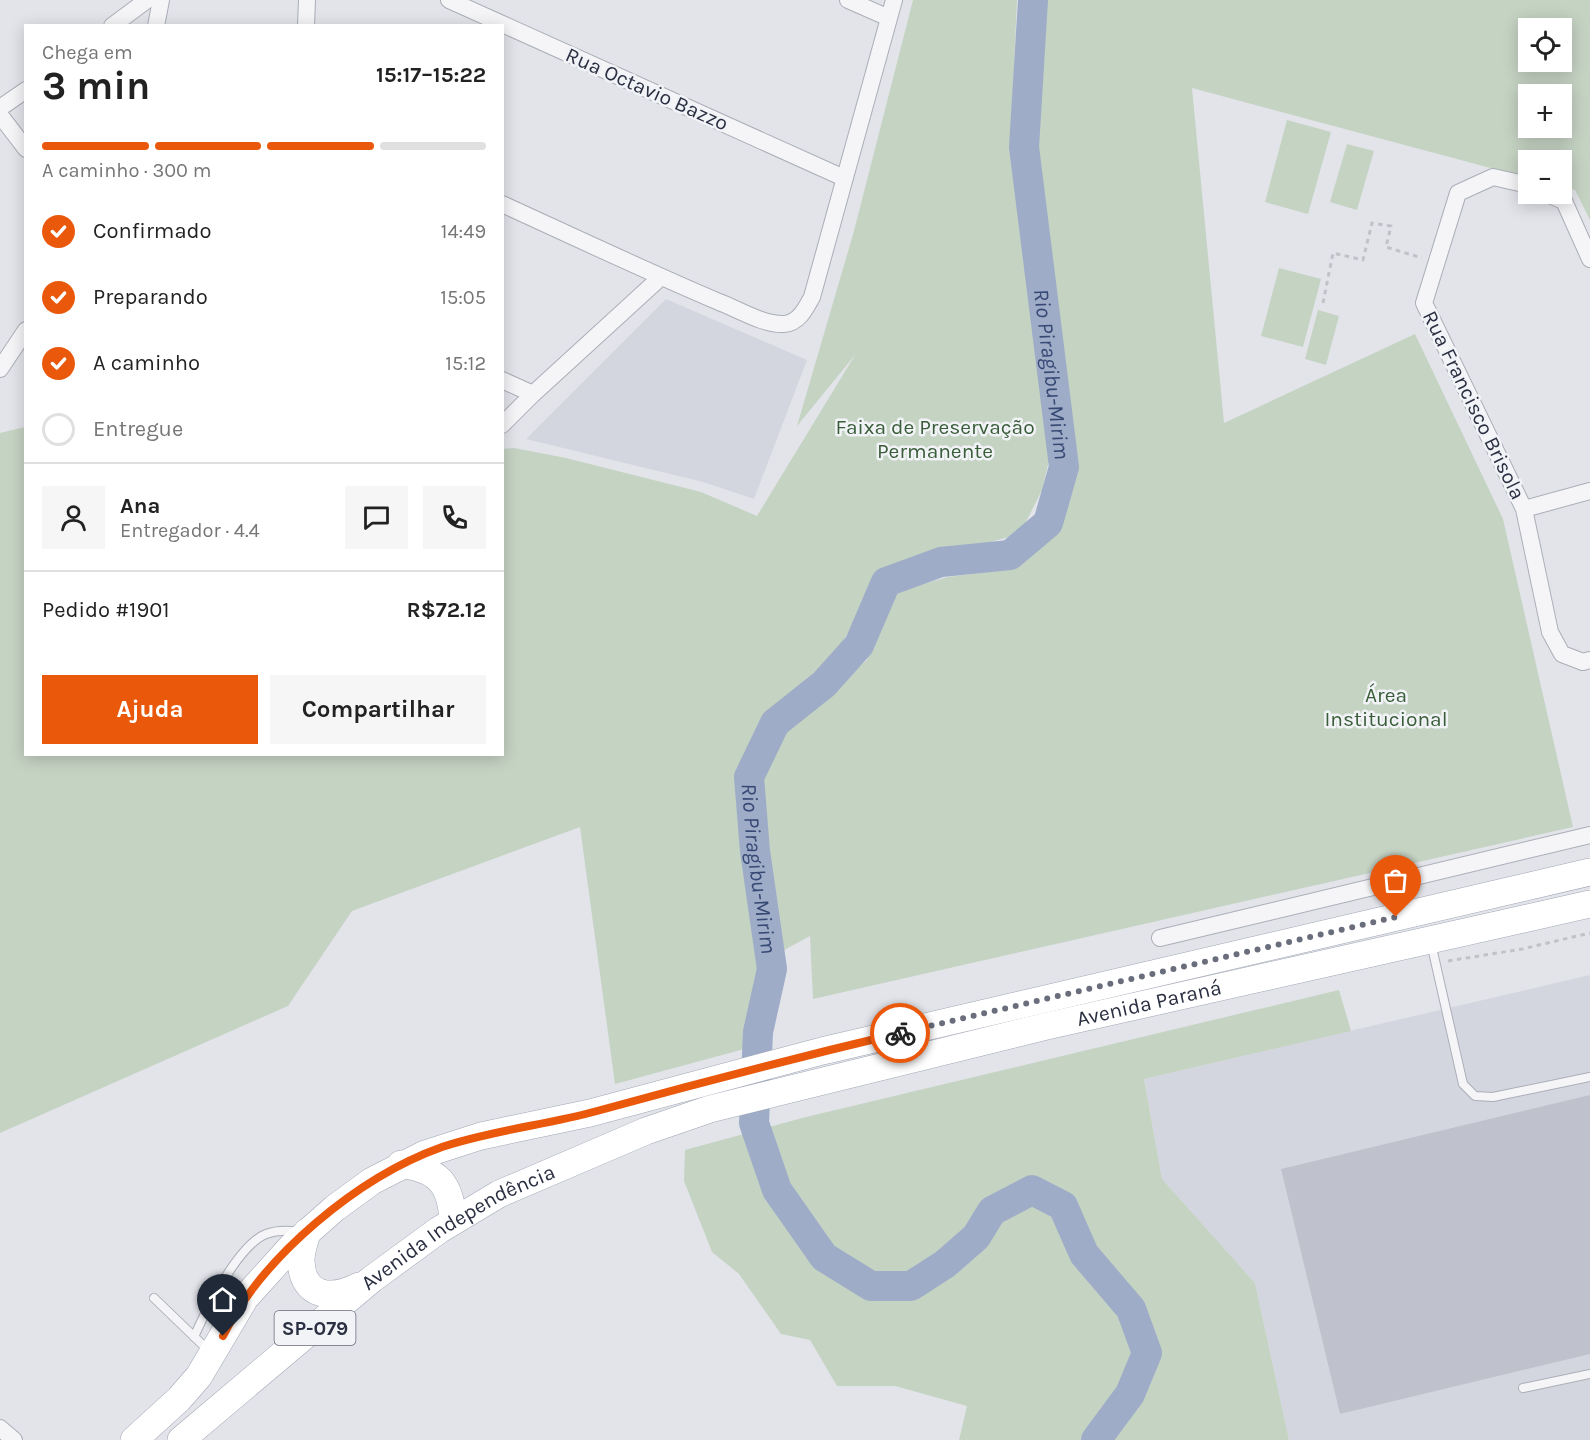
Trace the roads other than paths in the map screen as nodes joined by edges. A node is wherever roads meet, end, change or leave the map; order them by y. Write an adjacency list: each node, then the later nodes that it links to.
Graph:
1 (147, 0): 8 (street)
2 (161, 0): 9 (street)
3 (308, 0): 10 (street)
4 (449, 0): 11 (street, Rua Octavio Bazzo)
5 (848, 0): 7 (street)
6 (894, 0): 7 (street)
7 (889, 18): 17 (street)
8 (115, 24)
9 (156, 24)
10 (306, 24)
11 (502, 24)
12 (504, 25): 17 (street, Rua Octavio Bazzo)
13 (24, 91): 14 (street)
14 (0, 108)
15 (0, 115): 16 (street)
16 (24, 146)
17 (844, 178): 22 (street)
18 (1518, 183): 29 (street, Rua Francisco Brisola)
19 (1565, 204): 21 (street)
20 (504, 205): 22 (street)
21 (1590, 259)
22 (661, 277): 26 (street)
23 (24, 332): 24 (street)
24 (3, 357)
25 (504, 381): 26 (street)
26 (533, 393): 27 (street)
27 (504, 423)
28 (1590, 491): 29 (street)
29 (1524, 509): 30 (street, Rua Francisco Brisola)
30 (1590, 660)
31 (1590, 835): 34 (street)
32 (1590, 872): 38 (main road, Avenida Paraná / SP-079)
33 (1590, 904): 35 (main road, Avenida Paraná / SP-079)
34 (1160, 938)
35 (1430, 940): 36 (lane); 37 (main road, Avenida Paraná / SP-079)
36 (1590, 1077)
37 (710, 1109): 39 (main road, Avenida Independência / SP-079)
38 (401, 1164): 39 (main road); 40 (main road, SP-079)
39 (453, 1221): 41 (main road, Avenida Independência / SP-079)
40 (307, 1232): 41 (main road); 43 (main road, SP-079)
41 (372, 1279): 49 (main road, Avenida Independência / SP-079)
42 (154, 1298): 43 (lane)
43 (204, 1346): 48 (main road, SP-079)
44 (1590, 1374): 45 (lane)
45 (1523, 1388)
46 (0, 1428): 47 (street)
47 (14, 1440)
48 (134, 1440)
49 (181, 1440)

